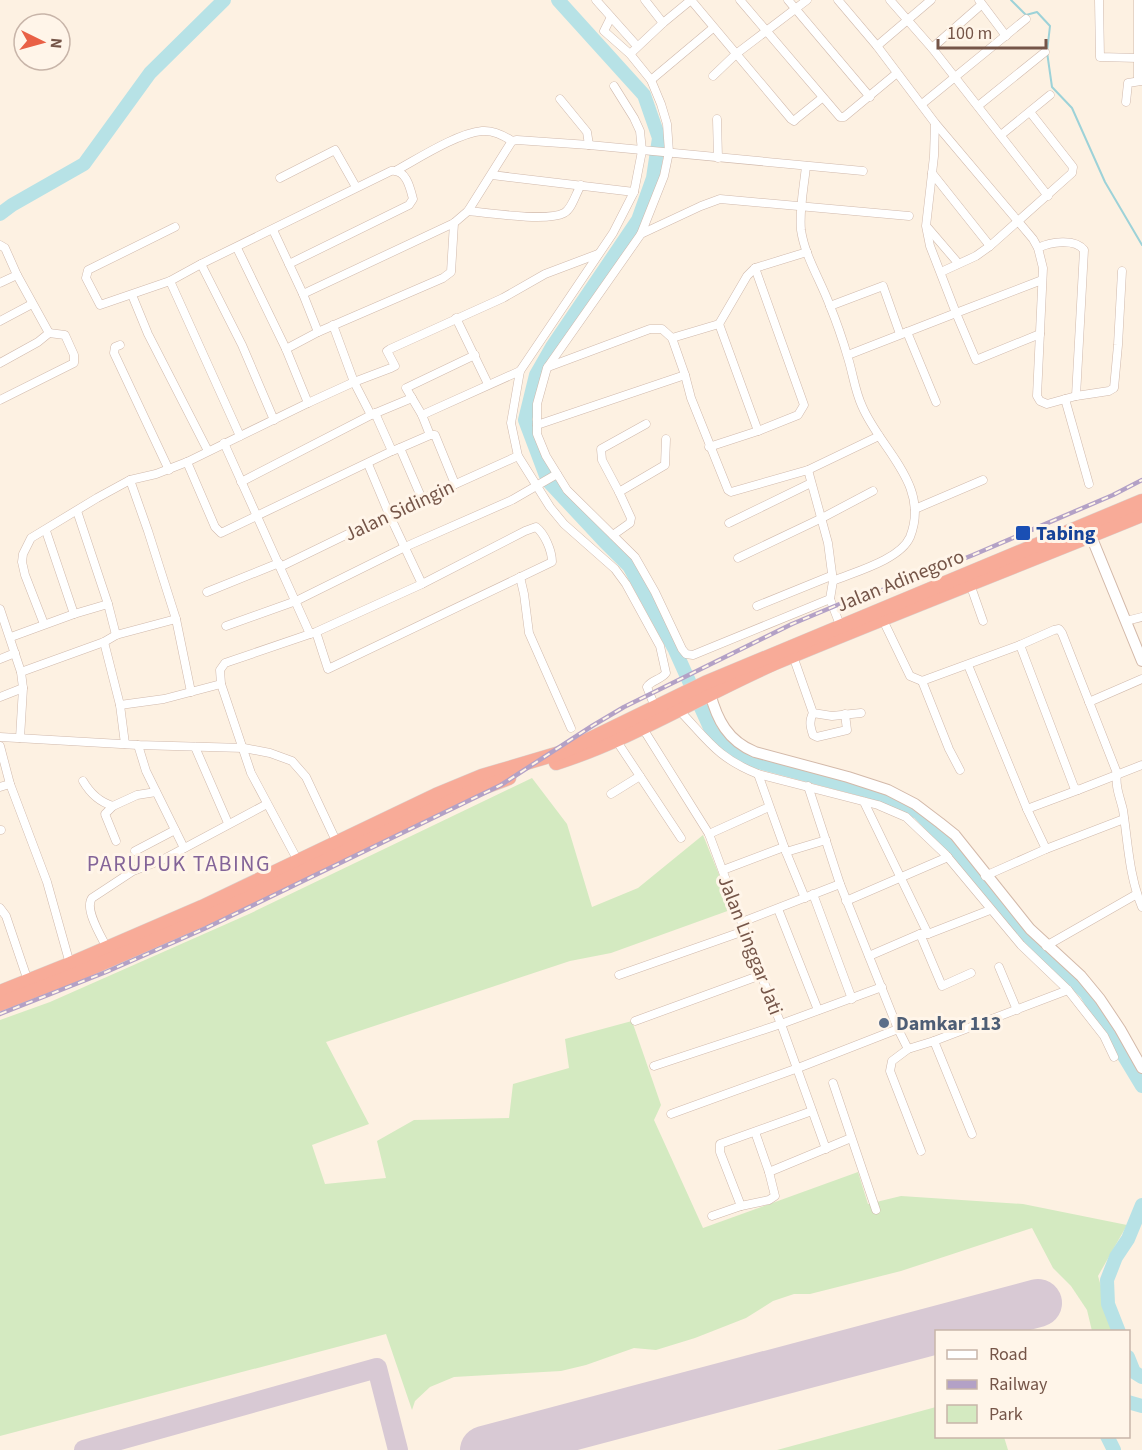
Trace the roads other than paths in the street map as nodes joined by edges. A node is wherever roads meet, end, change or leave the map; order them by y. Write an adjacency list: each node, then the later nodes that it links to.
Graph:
1 (596, 0): 14 (street)
2 (645, 0): 17 (street)
3 (691, 0): 17 (street); 18 (street)
4 (740, 0): 19 (street)
5 (788, 0): 13 (street)
6 (807, 0): 13 (street)
7 (838, 0): 22 (street)
8 (890, 0): 15 (street)
9 (931, 0): 15 (street)
10 (1099, 0): 27 (street)
11 (1138, 0): 27 (street)
12 (980, 2): 20 (street); 23 (street)
13 (796, 9): 19 (street); 35 (street)
14 (611, 18): 21 (street); 25 (street)
15 (907, 19): 22 (street); 23 (street)
16 (1026, 19): 20 (street)
17 (663, 23): 21 (street)
18 (713, 28): 26 (street); 31 (street)
19 (766, 32): 26 (street); 36 (street)
20 (1006, 36): 30 (street)
21 (637, 46): 25 (street)
22 (877, 46): 28 (street)
23 (932, 48): 30 (street)
24 (1045, 52): 40 (street)
25 (630, 54): 31 (street)
26 (736, 54): 29 (street); 36 (street)
27 (1138, 58): 32 (street)
28 (897, 74): 35 (street); 39 (street)
29 (712, 76)
30 (954, 77): 39 (street); 40 (street)
31 (651, 80): 48 (street)
32 (1140, 81): 38 (street)
33 (614, 86): 47 (street)
34 (1050, 95): 41 (street)
35 (870, 97): 36 (street)
36 (822, 98)
37 (560, 99): 46 (street)
38 (1126, 102)
39 (922, 104): 43 (street)
40 (978, 106): 44 (street)
41 (1030, 112): 44 (street); 59 (street)
42 (717, 119): 49 (street)
43 (935, 123): 53 (street); 63 (street)
44 (1000, 135): 59 (street)
45 (512, 141): 46 (street); 51 (street); 54 (street)
46 (590, 145): 47 (street)
47 (644, 151): 48 (street); 58 (street)
48 (667, 153): 49 (street); 68 (street)
49 (718, 158): 50 (street)
50 (806, 166): 52 (street); 60 (street)
51 (397, 170): 57 (street); 77 (street)
52 (863, 171)
53 (932, 173): 65 (street); 70 (street)
54 (492, 175): 56 (street); 61 (street)
55 (280, 178): 57 (street)
56 (580, 185): 58 (street); 61 (street)
57 (356, 187): 67 (street)
58 (634, 192): 74 (street)
59 (1048, 196): 63 (street)
60 (802, 206): 62 (street); 68 (street); 73 (street)
61 (468, 211): 64 (street)
62 (909, 216)
63 (1017, 221): 70 (street); 72 (street)
64 (454, 223): 85 (street); 93 (street)
65 (926, 226): 75 (street); 80 (street)
66 (175, 227): 86 (street)
67 (273, 230): 71 (street); 77 (street)
68 (641, 234): 104 (street)
69 (0, 245): 81 (street)
70 (990, 246): 75 (street)
71 (237, 248): 76 (street); 100 (street)
72 (1038, 248): 82 (street); 109 (street)
73 (807, 252): 78 (street); 88 (street)
74 (598, 254): 90 (street); 105 (street)
75 (958, 263): 80 (street)
76 (201, 264): 83 (street); 117 (street)
77 (289, 264): 85 (street)
78 (755, 268): 92 (street); 120 (street)
79 (1122, 271): 109 (street)
80 (941, 272): 89 (street)
81 (17, 274): 84 (street); 87 (street)
82 (1042, 280): 89 (street); 97 (street)
83 (170, 281): 86 (street); 122 (street)
84 (0, 283)
85 (303, 294): 94 (street)
86 (132, 295): 128 (street)
87 (32, 304): 91 (street); 95 (street)
88 (830, 306): 96 (street); 102 (street)
89 (956, 314): 96 (street); 97 (street)
90 (456, 318): 101 (street); 107 (street)
91 (0, 321)
92 (719, 324): 98 (street); 120 (street)
93 (333, 326): 94 (street); 107 (street)
94 (318, 332): 100 (street)
95 (49, 333): 103 (street); 112 (street)
96 (903, 333): 102 (street); 113 (street)
97 (1040, 334): 111 (street)
98 (672, 338): 104 (street); 106 (street)
99 (120, 345): 133 (street)
100 (286, 349): 114 (street)
101 (474, 355): 108 (street); 110 (street)
102 (848, 356): 123 (street)
103 (0, 363)
104 (548, 367): 119 (street)
105 (520, 370): 108 (street); 130 (street)
106 (685, 375): 119 (street); 126 (street)
107 (354, 382): 114 (street); 115 (street)
108 (488, 384): 116 (street)
109 (1076, 396): 111 (street)
110 (412, 399): 115 (street); 116 (street)
111 (1065, 399): 141 (street)
112 (0, 400)
113 (936, 402)
114 (308, 403): 117 (street)
115 (373, 414): 129 (street); 138 (street)
116 (422, 415): 121 (street)
117 (273, 420): 122 (street)
118 (646, 423): 144 (street)
119 (537, 424): 135 (street)
120 (758, 431): 126 (street)
121 (430, 435): 127 (street); 140 (street)
122 (240, 436): 125 (street)
123 (879, 436): 134 (street); 147 (street)
124 (666, 439): 144 (street)
125 (224, 444): 128 (street); 138 (street)
126 (709, 447): 134 (street)
127 (400, 448): 129 (street); 145 (street)
128 (208, 451): 131 (street)
129 (392, 451): 132 (street)
130 (518, 456): 140 (street, Jalan Sidingin); 142 (street)
131 (187, 462): 133 (street); 151 (street)
132 (368, 464): 149 (street); 151 (street)
133 (169, 470): 136 (street)
134 (808, 470): 139 (street)
135 (556, 475): 142 (street); 155 (street)
136 (130, 480): 148 (street); 173 (street)
137 (983, 480): 147 (street)
138 (240, 483): 151 (street)
139 (811, 483): 152 (street); 153 (street)
140 (455, 484): 145 (street, Jalan Sidingin)
141 (1089, 484)
142 (538, 486): 157 (street); 200 (street)
143 (873, 491): 152 (street)
144 (619, 492): 155 (street)
145 (422, 499): 149 (street, Jalan Sidingin)
146 (1142, 501): 171 (highway, Jalan Adinegoro)
147 (915, 509): 161 (street)
148 (77, 511): 154 (street); 167 (street)
149 (389, 514): 157 (street); 159 (street, Jalan Sidingin)
150 (1142, 515): 156 (highway, Jalan Adinegoro)
151 (258, 517): 159 (street)
152 (822, 518): 158 (street); 161 (street)
153 (729, 523)
154 (46, 531): 170 (street); 176 (street)
155 (613, 535): 165 (street)
156 (1091, 536): 163 (highway, Jalan Adinegoro); 175 (street)
157 (405, 547): 162 (street); 166 (street)
158 (738, 558)
159 (279, 565): 164 (street, Jalan Sidingin); 166 (street)
160 (520, 577): 162 (street); 179 (street); 205 (street)
161 (832, 579): 165 (street); 168 (street)
162 (422, 584): 179 (street)
163 (970, 584): 171 (highway, Jalan Adinegoro); 174 (street)
164 (207, 592)
165 (830, 599): 177 (street)
166 (296, 601): 178 (street); 179 (street)
167 (108, 604): 170 (street); 180 (street)
168 (757, 606)
169 (0, 609): 181 (street)
170 (74, 614): 176 (street)
171 (880, 615): 177 (highway, Jalan Adinegoro); 184 (highway, Jalan Adinegoro); 191 (street)
172 (1142, 617): 175 (street)
173 (176, 619): 180 (street); 195 (street)
174 (983, 621)
175 (1126, 621): 187 (street)
176 (44, 624): 181 (street)
177 (840, 625): 184 (highway, Jalan Adinegoro)
178 (226, 626)
179 (313, 633): 192 (street)
180 (116, 635): 182 (street)
181 (11, 637): 185 (street)
182 (104, 642): 189 (street); 198 (street)
183 (1020, 645): 188 (street); 197 (street); 224 (street)
184 (791, 651): 194 (highway, Jalan Adinegoro); 201 (street)
185 (15, 653): 186 (street); 189 (street)
186 (0, 659)
187 (1142, 661)
188 (968, 665): 191 (street); 231 (street)
189 (21, 672): 193 (street)
190 (1142, 679): 197 (street)
191 (922, 681): 215 (street)
192 (221, 684): 195 (street); 213 (street)
193 (23, 688): 196 (street); 207 (street)
194 (708, 690): 199 (highway, Jalan Adinegoro); 247 (street)
195 (191, 692): 198 (street)
196 (0, 697)
197 (1089, 702): 216 (street)
198 (120, 705): 209 (street)
199 (678, 705): 200 (highway); 204 (highway); 217 (street)
200 (655, 707): 220 (highway)
201 (813, 713): 203 (street); 203 (street)
202 (861, 713): 203 (street)
203 (845, 714)
204 (642, 727): 208 (highway); 235 (street, Jalan Linggar Jati)
205 (571, 728)
206 (0, 737): 207 (street)
207 (20, 738): 209 (street)
208 (616, 740): 218 (street); 220 (highway)
209 (125, 744): 210 (street)
210 (138, 745): 212 (street); 225 (street)
211 (0, 747): 221 (street)
212 (195, 747): 213 (street); 233 (street)
213 (244, 748): 228 (street); 239 (street)
214 (1142, 765): 216 (street)
215 (960, 770)
216 (1117, 773): 224 (street); 232 (street)
217 (758, 774): 222 (street); 230 (street)
218 (640, 776): 226 (street); 236 (street)
219 (83, 781): 229 (street)
220 (483, 781): 239 (highway); 258 (highway)
221 (10, 784): 223 (street); 265 (street)
222 (808, 786): 227 (street); 237 (street)
223 (0, 787)
224 (1078, 790): 231 (street)
225 (156, 792): 229 (street); 234 (street)
226 (611, 794)
227 (864, 802): 244 (street); 248 (street)
228 (267, 804): 233 (street); 245 (street)
229 (113, 806): 238 (street)
230 (770, 807): 235 (street); 242 (street)
231 (1027, 809): 241 (street)
232 (1124, 819): 241 (street); 251 (street)
233 (228, 824): 240 (street)
234 (175, 830): 240 (street); 243 (street)
235 (709, 834): 246 (street, Jalan Linggar Jati)
236 (681, 838)
237 (826, 840): 242 (street); 249 (street)
238 (116, 842)
239 (337, 843): 245 (highway)
240 (184, 848): 263 (street)
241 (1046, 849): 247 (street)
242 (785, 850): 246 (street); 252 (street)
243 (135, 851)
244 (948, 857): 248 (street); 257 (street)
245 (298, 861): 258 (highway)
246 (723, 870): 259 (street, Jalan Linggar Jati)
247 (985, 876): 262 (street)
248 (901, 878): 253 (street); 261 (street)
249 (840, 884): 250 (street); 253 (street)
250 (813, 894): 252 (street); 274 (street)
251 (1137, 894): 254 (street); 262 (street)
252 (804, 898): 256 (street)
253 (846, 901): 264 (street)
254 (1142, 907)
255 (0, 908): 270 (street)
256 (778, 909): 259 (street); 276 (street)
257 (990, 910): 261 (street); 272 (street)
258 (204, 912): 263 (highway); 275 (highway)
259 (742, 922): 260 (street, Jalan Linggar Jati)
260 (744, 931): 268 (street); 269 (street, Jalan Linggar Jati)
261 (924, 934): 264 (street); 267 (street)
262 (1046, 946): 286 (street)
263 (107, 948): 265 (highway)
264 (869, 956): 271 (street)
265 (70, 964): 270 (highway)
266 (999, 967): 277 (street)
267 (971, 972)
268 (619, 975)
269 (761, 975): 278 (street); 279 (street, Jalan Linggar Jati)
270 (28, 981): 273 (highway)
271 (882, 987): 274 (street); 280 (street)
272 (1068, 990): 277 (street); 283 (street)
273 (0, 992)
274 (852, 999): 276 (street)
275 (0, 1004)
276 (818, 1010): 279 (street)
277 (1017, 1010): 281 (street)
278 (635, 1021)
279 (781, 1024): 284 (street); 285 (street, Jalan Linggar Jati)
280 (898, 1029): 282 (street); 285 (street)
281 (934, 1041): 282 (street); 291 (street)
282 (908, 1049): 294 (street)
283 (1114, 1057)
284 (654, 1066)
285 (798, 1068): 288 (street, Jalan Linggar Jati); 289 (street)
286 (1142, 1068)
287 (833, 1083): 292 (street)
288 (812, 1111): 290 (street); 293 (street, Jalan Linggar Jati)
289 (670, 1114)
290 (755, 1132): 295 (street); 296 (street)
291 (972, 1134)
292 (851, 1138): 293 (street); 297 (street)
293 (826, 1149): 295 (street)
294 (921, 1151)
295 (769, 1172): 296 (street)
296 (741, 1206): 298 (street)
297 (876, 1210)
298 (712, 1216)

